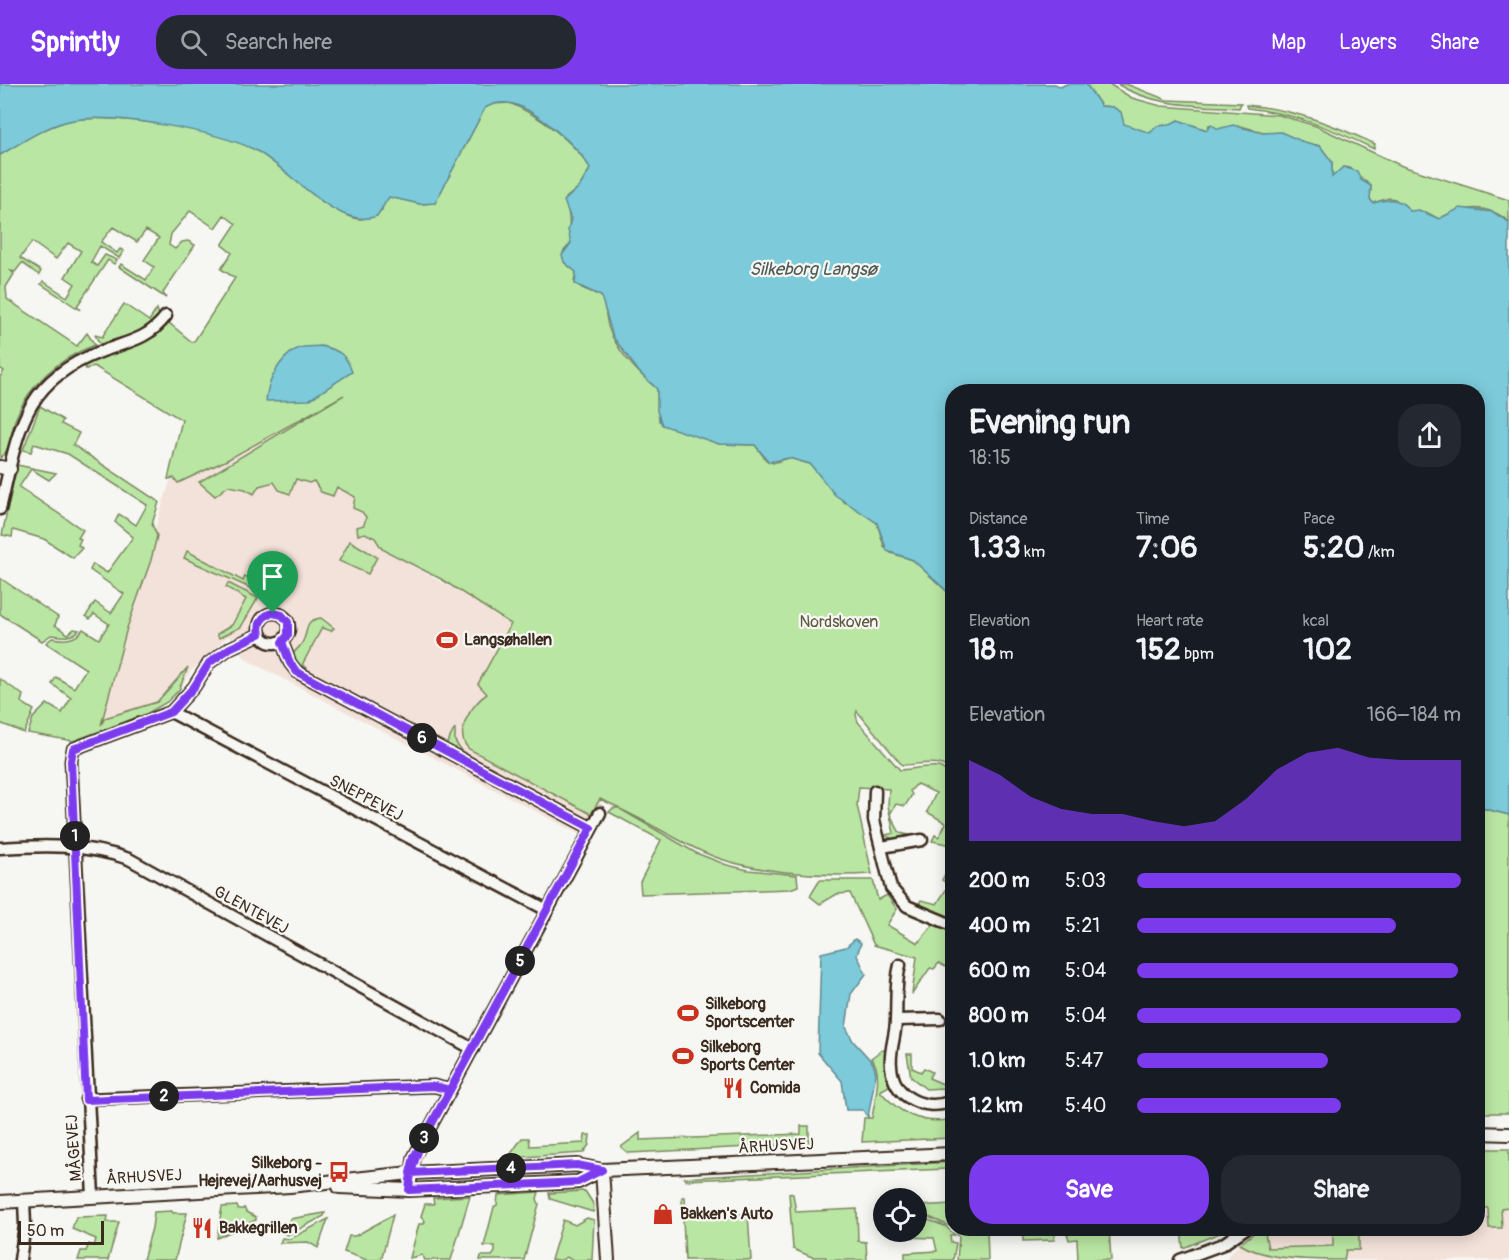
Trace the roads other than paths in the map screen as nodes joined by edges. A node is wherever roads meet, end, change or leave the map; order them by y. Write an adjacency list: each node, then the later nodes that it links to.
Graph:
1 (166, 316): 2 (street)
2 (5, 468): 3 (street)
3 (0, 509)
4 (260, 634): 5 (street); 5 (street); 6 (street, MÅGEVEJ)
5 (282, 642): 9 (street)
6 (171, 712): 11 (street, MÅGEVEJ); 14 (street, SNEPPEVEJ)
7 (875, 791): 12 (street)
8 (600, 813): 9 (street)
9 (591, 828): 14 (street)
10 (922, 840): 12 (street)
11 (75, 846): 13 (street, GLENTEVEJ); 19 (street, GLENTEVEJ); 21 (street, MÅGEVEJ)
12 (882, 847): 15 (street)
13 (0, 848)
14 (547, 910): 19 (street)
15 (945, 922)
16 (900, 965): 18 (street)
17 (940, 1019): 18 (street)
18 (897, 1020): 22 (street)
19 (473, 1049): 20 (street)
20 (450, 1090): 21 (street); 27 (street)
21 (86, 1100): 30 (street, MÅGEVEJ)
22 (945, 1103)
23 (1485, 1133): 24 (street)
24 (1509, 1134)
25 (945, 1154): 26 (street, ÅRHUSVEJ)
26 (602, 1170): 27 (street, ÅRHUSVEJ); 29 (street, ÅRHUSVEJ); 36 (street)
27 (410, 1173): 28 (street, ÅRHUSVEJ); 29 (street)
28 (290, 1186): 29 (street, ÅRHUSVEJ); 30 (street, ÅRHUSVEJ)
29 (409, 1190)
30 (93, 1196): 31 (street, ÅRHUSVEJ)
31 (24, 1201): 32 (street, ÅRHUSVEJ); 35 (street)
32 (0, 1203)
33 (1237, 1236): 34 (street)
34 (1211, 1254): 37 (street)
35 (20, 1260)
36 (608, 1260)
37 (1180, 1260)

